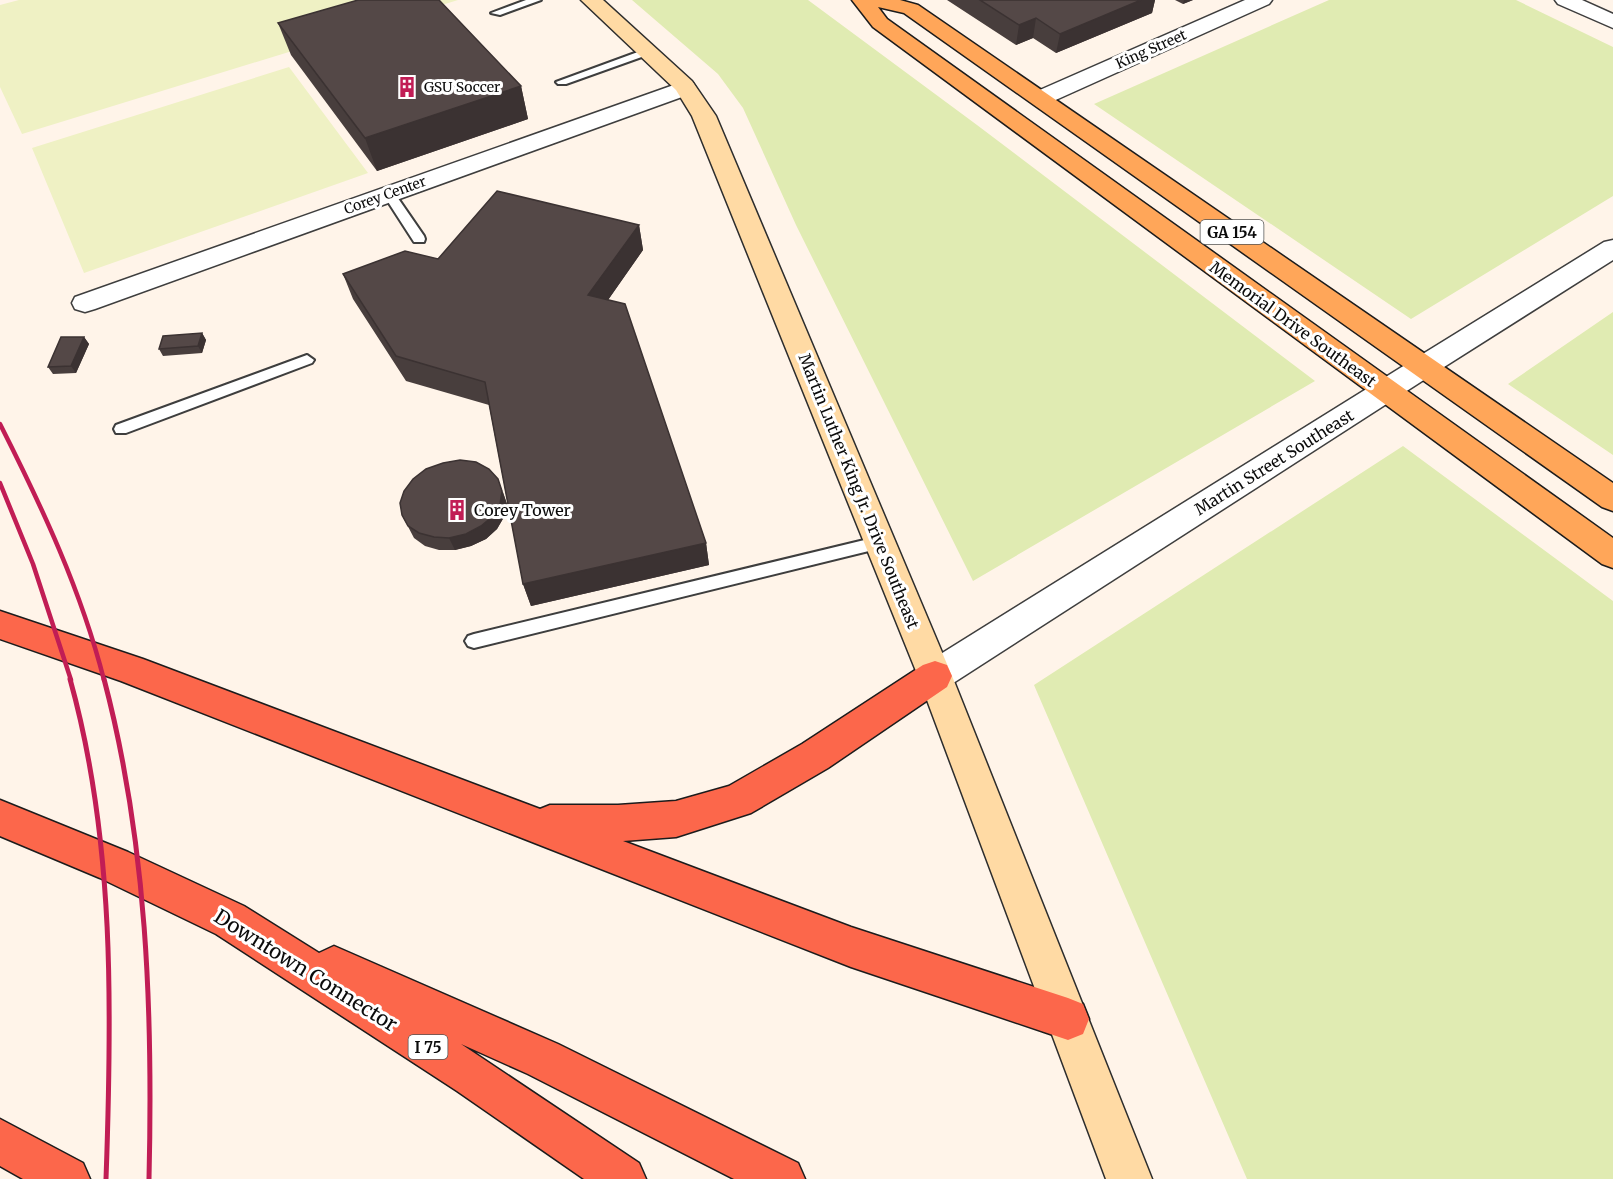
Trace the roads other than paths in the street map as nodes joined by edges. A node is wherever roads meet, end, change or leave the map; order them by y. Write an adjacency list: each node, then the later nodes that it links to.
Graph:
1 (536, 0): 7 (lane)
2 (591, 0): 9 (main road, Martin Luther King Jr. Drive Southeast)
3 (862, 0): 19 (main road, Memorial Drive Southeast / GA 154)
4 (876, 0): 12 (main road, GA 154)
5 (1262, 0): 12 (street, King Street)
6 (1565, 0): 8 (street)
7 (496, 13)
8 (1613, 22)
9 (646, 52): 10 (lane); 11 (main road, Martin Luther King Jr. Drive Southeast)
10 (562, 82)
11 (685, 88): 13 (street, Corey Center); 22 (main road, Martin Luther King Jr. Drive Southeast)
12 (1041, 98): 18 (main road, GA 154)
13 (388, 194): 14 (lane); 16 (street, Corey Center)
14 (419, 239)
15 (1613, 248): 18 (street, Martin Street Southeast)
16 (85, 303)
17 (307, 360): 20 (lane)
18 (1424, 367): 19 (street, Martin Street Southeast); 21 (main road, GA 154)
19 (1386, 392): 23 (main road, Memorial Drive Southeast / GA 154); 26 (street, Martin Street Southeast)
20 (121, 429)
21 (1613, 499)
22 (880, 542): 25 (lane); 26 (main road, Martin Luther King Jr. Drive Southeast)
23 (1613, 555)
24 (0, 625): 28 (highway)
25 (474, 641)
26 (935, 676): 28 (highway); 30 (main road, Martin Luther King Jr. Drive Southeast)
27 (0, 818): 29 (highway, Downtown Connector / I 75)
28 (529, 823): 30 (highway)
29 (230, 920): 33 (highway, Downtown Connector / I 75); 34 (highway)
30 (1068, 1019): 35 (main road, Martin Luther King Jr. Drive Southeast)
31 (0, 1141): 32 (highway)
32 (67, 1179)
33 (622, 1179)
34 (782, 1179)
35 (1129, 1179)

